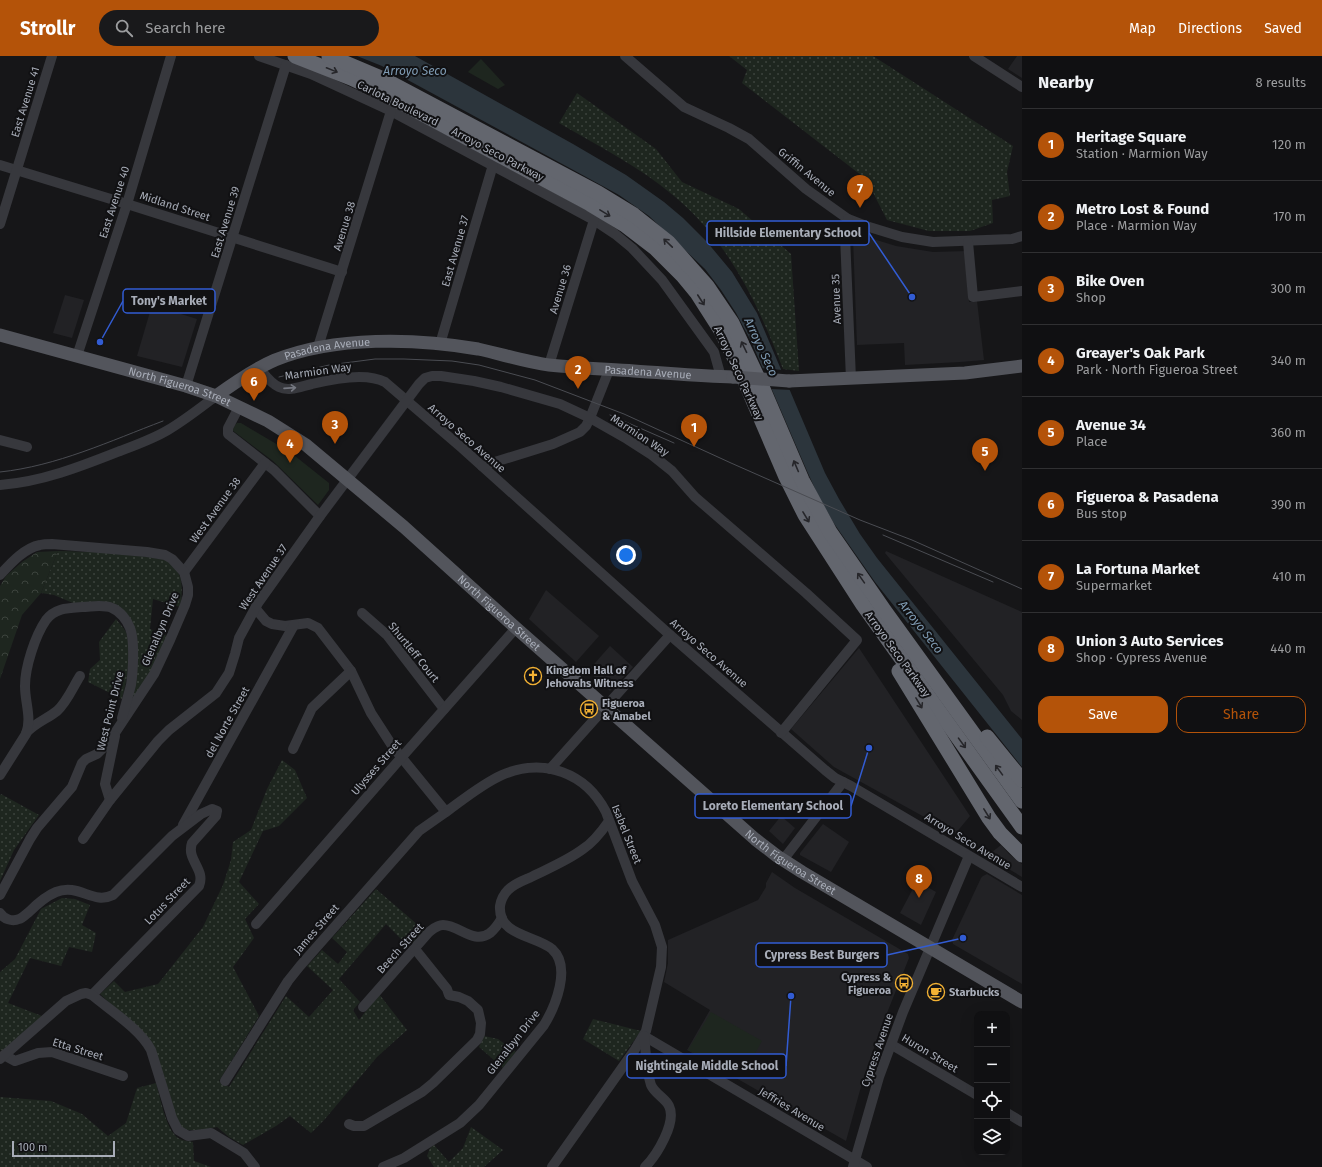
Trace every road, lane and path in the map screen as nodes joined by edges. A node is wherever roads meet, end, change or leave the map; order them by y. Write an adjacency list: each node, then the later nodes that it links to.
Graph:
1 (52, 56): 12 (street, East Avenue 41)
2 (171, 56): 13 (street, East Avenue 40)
3 (259, 56): 7 (street, Carlota Boulevard)
4 (329, 56): 47 (highway, Arroyo Seco Parkway, one-way to 4)
5 (625, 56): 14 (street, Griffin Avenue)
6 (974, 56): 8 (street)
7 (290, 61): 9 (street, Carlota Boulevard); 18 (street, East Avenue 39); 51 (highway, Arroyo Seco Parkway, one-way to 51)
8 (1022, 87)
9 (391, 111): 11 (street, Carlota Boulevard); 20 (street, Avenue 38)
10 (0, 165): 12 (street, Midland Street)
11 (493, 165): 15 (street, Carlota Boulevard); 23 (street, East Avenue 37)
12 (16, 170): 13 (street, Midland Street); 16 (street, East Avenue 41)
13 (127, 204): 18 (street, Midland Street); 25 (street, East Avenue 40)
14 (848, 219): 19 (street, Griffin Avenue); 31 (street, Avenue 35)
15 (594, 220): 26 (street, Avenue 36); 30 (street, Carlota Boulevard)
16 (0, 224)
17 (1022, 236): 19 (street, Griffin Avenue)
18 (232, 237): 20 (street, Midland Street); 32 (street, East Avenue 39)
19 (968, 242): 21 (street)
20 (342, 272): 24 (street, Avenue 38)
21 (1022, 291)
22 (0, 335): 25 (main road, North Figueroa Street)
23 (440, 344): 24 (main road, Pasadena Avenue); 26 (main road, Pasadena Avenue)
24 (318, 347): 28 (main road, Pasadena Avenue)
25 (77, 356): 32 (main road, North Figueroa Street)
26 (549, 365): 29 (main road, Pasadena Avenue)
27 (1022, 366): 31 (main road, Pasadena Avenue)
28 (259, 368): 33 (main road, Pasadena Avenue); 34 (street, Marmion Way, one-way to 34)
29 (609, 370): 30 (main road, Pasadena Avenue); 36 (street)
30 (727, 377): 31 (main road, Pasadena Avenue, bridge)
31 (851, 379)
32 (186, 386): 33 (main road, North Figueroa Street)
33 (216, 396): 35 (main road, North Figueroa Street); 42 (street)
34 (407, 401): 36 (street, Marmion Way); 40 (street, Arroyo Seco Avenue); 41 (street, West Avenue 37)
35 (239, 406): 39 (street); 41 (main road, North Figueroa Street)
36 (590, 418): 40 (street); 58 (street, Marmion Way)
37 (0, 440): 38 (street)
38 (27, 447)
39 (265, 463): 43 (street); 44 (street, West Avenue 38)
40 (482, 466): 52 (street, Arroyo Seco Avenue)
41 (347, 480): 43 (street, West Avenue 37); 50 (main road, North Figueroa Street)
42 (0, 485)
43 (320, 516): 46 (street, West Avenue 37)
44 (184, 572): 45 (street); 57 (street, Glenalbyn Drive)
45 (0, 575)
46 (255, 608): 49 (street); 66 (street, West Avenue 37)
47 (884, 610): 64 (highway); 67 (highway, Arroyo Seco Parkway, one-way to 47)
48 (362, 613): 56 (street, Shurtleff Court)
49 (294, 625): 53 (street); 71 (street, del Norte Street)
50 (516, 628): 55 (main road, North Figueroa Street); 56 (street, Ulysses Street)
51 (882, 631): 70 (highway, Arroyo Seco Parkway, one-way to 70); 73 (highway, one-way to 73)
52 (670, 635): 55 (street); 58 (street, Arroyo Seco Avenue)
53 (351, 671): 60 (street); 61 (street)
54 (80, 676): 59 (street)
55 (605, 706): 62 (street); 75 (main road, North Figueroa Street)
56 (444, 709): 61 (street, Ulysses Street)
57 (117, 730): 59 (street, West Point Drive); 66 (street, West Point Drive); 77 (street, Glenalbyn Drive)
58 (782, 733): 65 (street, Arroyo Seco Avenue)
59 (26, 734): 63 (street, West Point Drive)
60 (293, 749)
61 (401, 758): 68 (street); 80 (street, Ulysses Street)
62 (550, 769): 68 (street, Isabel Street); 69 (street, Isabel Street)
63 (0, 776)
64 (1022, 780)
65 (843, 782): 74 (street, Arroyo Seco Avenue); 75 (street)
66 (110, 800): 72 (street, West Avenue 37)
67 (1022, 802)
68 (446, 812): 90 (street, James Street)
69 (610, 821): 79 (street); 86 (street, Isabel Street)
70 (1022, 827)
71 (180, 830): 78 (street); 83 (street, Lotus Street)
72 (83, 839)
73 (1022, 855)
74 (969, 856): 76 (street, Arroyo Seco Avenue); 81 (street, Cypress Avenue)
75 (783, 860): 81 (main road, North Figueroa Street)
76 (1022, 887)
77 (0, 894)
78 (0, 913)
79 (502, 918): 82 (street, Beech Street); 97 (street, Glenalbyn Drive)
80 (256, 924)
81 (931, 948): 84 (main road, North Figueroa Street); 87 (street, Cypress Avenue)
82 (415, 949): 85 (street, Beech Street); 94 (street)
83 (92, 995): 88 (street); 96 (street)
84 (1022, 1002)
85 (363, 1007)
86 (644, 1036): 95 (street, Jeffries Avenue); 98 (street, Isabel Street); 99 (street)
87 (892, 1045): 91 (street, Huron Street); 95 (street, Cypress Avenue)
88 (2, 1057): 89 (street, Etta Street)
89 (123, 1076)
90 (225, 1081)
91 (974, 1093)
92 (1010, 1115): 93 (street)
93 (1022, 1122)
94 (349, 1124)
95 (854, 1164): 100 (street, Jeffries Avenue)
96 (255, 1167)
97 (383, 1167)
98 (552, 1167)
99 (645, 1167)
100 (867, 1167)

